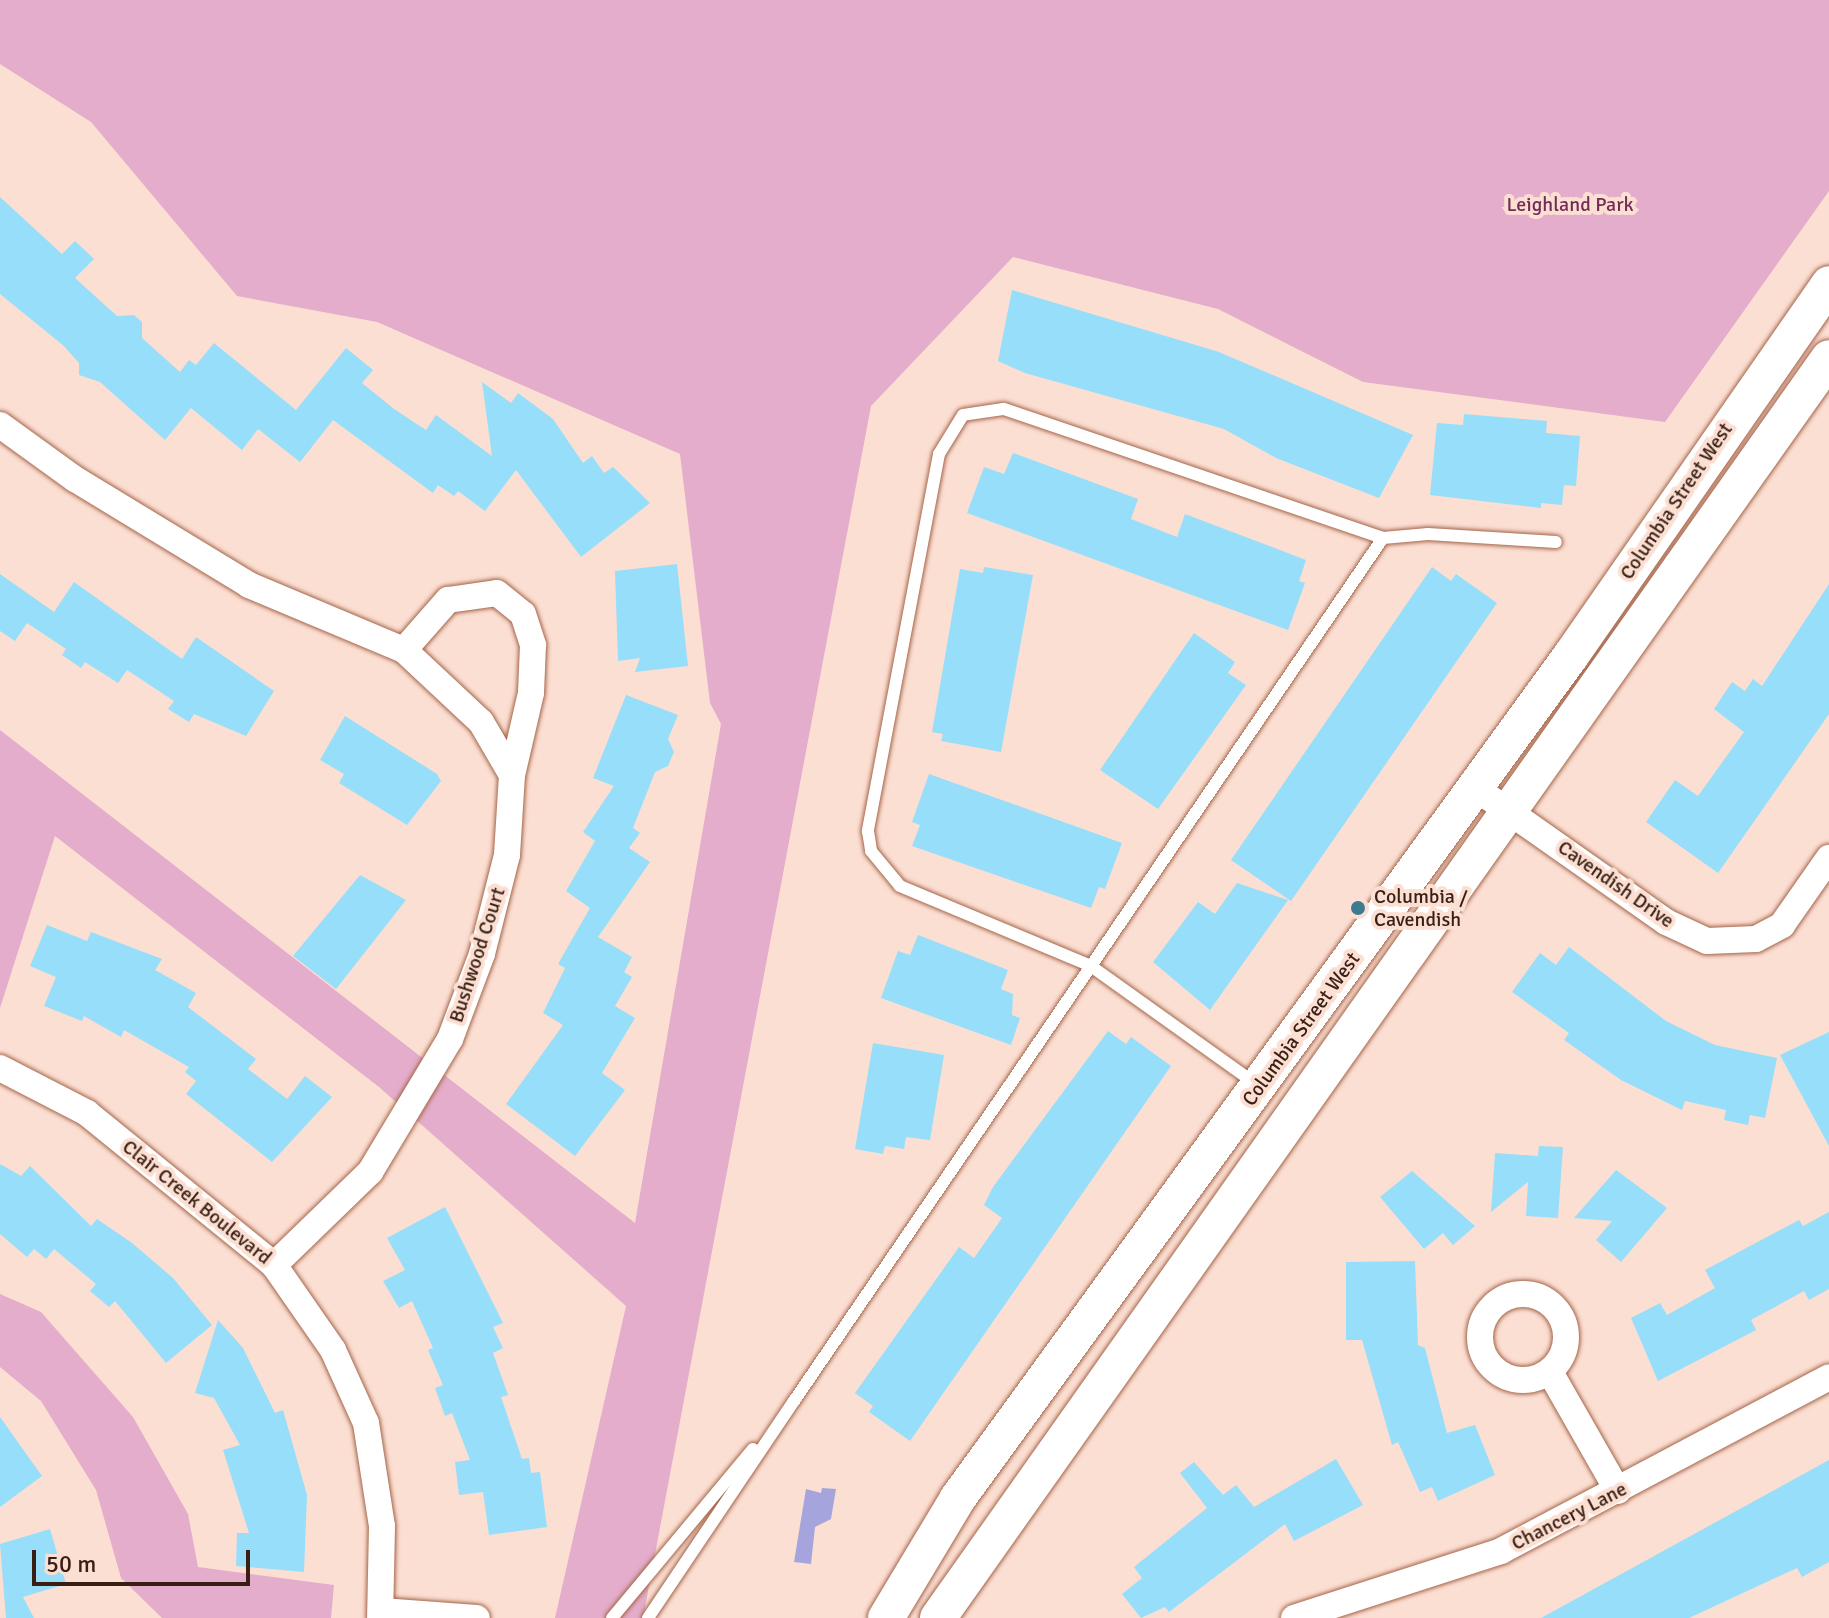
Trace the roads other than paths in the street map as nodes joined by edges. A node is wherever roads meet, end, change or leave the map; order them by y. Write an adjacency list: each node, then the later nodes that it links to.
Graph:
1 (1829, 284): 8 (main road, Columbia Street West)
2 (1829, 358): 9 (main road, Columbia Street West)
3 (0, 425): 6 (street)
4 (1383, 538): 5 (lane); 11 (lane); 11 (lane)
5 (1556, 542)
6 (404, 650): 7 (street); 7 (street, Bushwood Court)
7 (512, 775): 14 (street, Bushwood Court)
8 (1474, 787): 9 (street, Cavendish Drive); 13 (main road, Columbia Street West)
9 (1510, 811): 10 (street, Cavendish Drive); 24 (main road, Columbia Street West)
10 (1829, 858)
11 (1091, 966): 13 (lane); 17 (lane)
12 (0, 1068): 14 (street, Clair Creek Boulevard)
13 (1259, 1087): 23 (main road, Columbia Street West)
14 (274, 1265): 19 (street, Clair Creek Boulevard)
15 (1550, 1372): 18 (street)
16 (1829, 1377): 18 (street, Chancery Lane)
17 (794, 1401): 21 (lane); 22 (lane)
18 (1618, 1491): 25 (street, Chancery Lane)
19 (381, 1615): 20 (street)
20 (477, 1618)
21 (612, 1618)
22 (648, 1618)
23 (886, 1618)
24 (938, 1618)
25 (1294, 1618)

